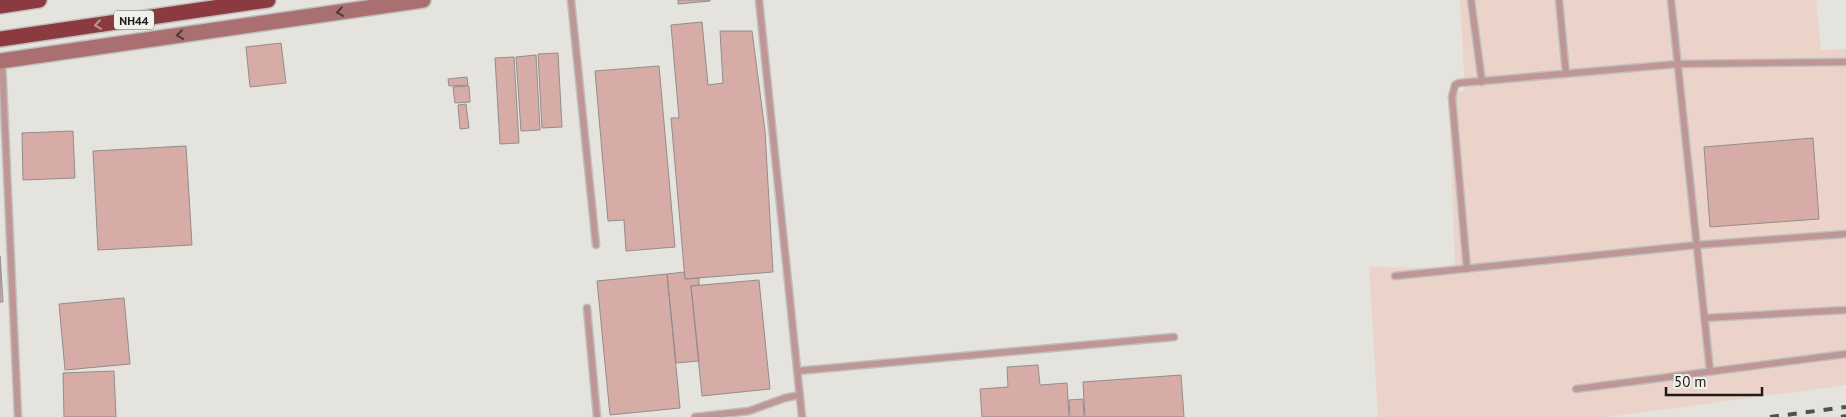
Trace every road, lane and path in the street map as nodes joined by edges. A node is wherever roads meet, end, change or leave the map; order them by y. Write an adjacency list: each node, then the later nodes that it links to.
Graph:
1 (39, 0): 9 (highway)
2 (268, 0): 10 (highway, NH44, one-way to 10)
3 (423, 0): 11 (main road, one-way to 11)
4 (571, 0): 17 (lane)
5 (759, 0): 26 (lane)
6 (1471, 0): 15 (lane)
7 (1559, 0): 14 (lane)
8 (1671, 0): 13 (lane)
9 (0, 6)
10 (0, 39)
11 (1, 61): 30 (lane)
12 (1846, 62): 13 (lane)
13 (1678, 64): 14 (lane); 18 (lane)
14 (1566, 74): 15 (lane)
15 (1482, 82): 19 (lane)
16 (1846, 234): 18 (lane)
17 (596, 245)
18 (1697, 245): 19 (lane); 23 (lane)
19 (1467, 269): 20 (lane)
20 (1395, 276)
21 (587, 308): 31 (lane)
22 (1846, 310): 23 (lane)
23 (1705, 318): 27 (lane)
24 (1174, 337): 26 (lane)
25 (1846, 354): 27 (lane)
26 (797, 371): 29 (lane)
27 (1710, 371): 28 (lane)
28 (1576, 389)
29 (800, 395): 32 (lane); 33 (lane)
30 (18, 417)
31 (597, 417)
32 (695, 417)
33 (802, 417)

